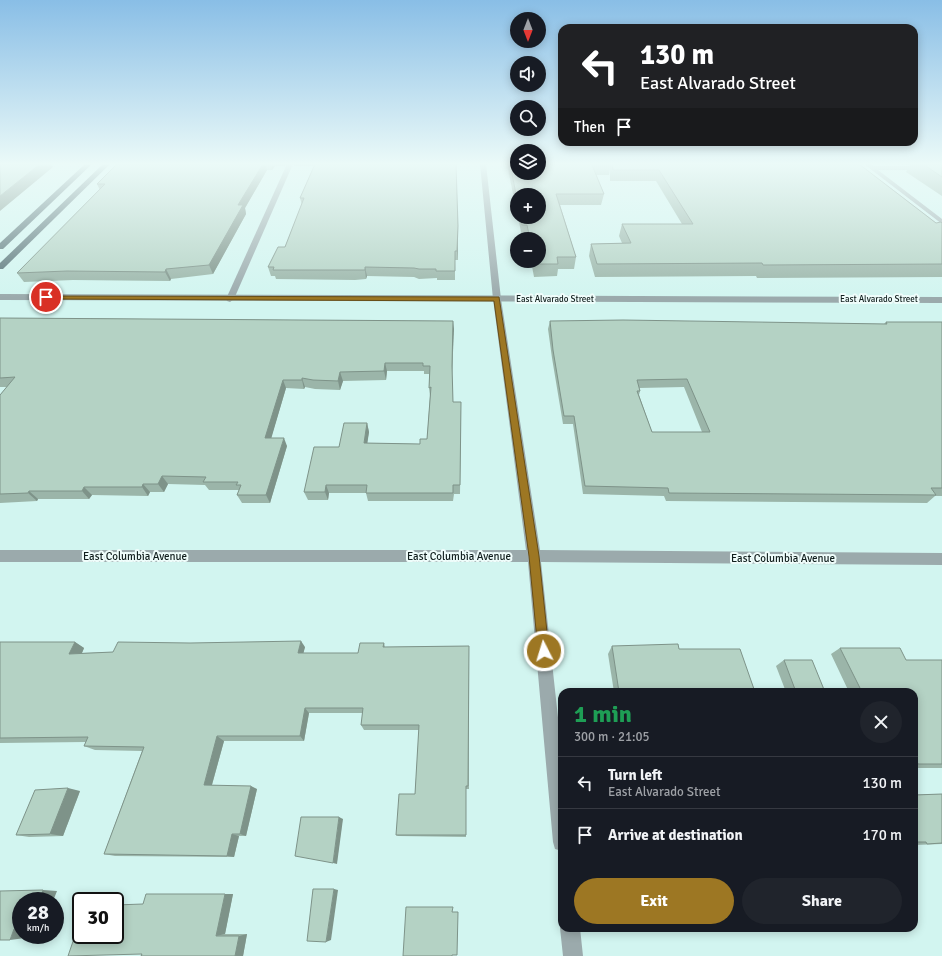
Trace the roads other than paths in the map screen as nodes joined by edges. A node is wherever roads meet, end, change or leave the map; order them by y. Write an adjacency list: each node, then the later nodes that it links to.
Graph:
1 (41, 209): 7 (main road)
2 (61, 209): 8 (main road)
3 (270, 209): 10 (street)
4 (488, 209): 11 (street)
5 (925, 209): 6 (street)
6 (942, 222)
7 (0, 246)
8 (0, 267)
9 (0, 297): 10 (street, East Alvarado Street)
10 (230, 299): 11 (street, East Alvarado Street)
11 (497, 299): 12 (street, East Alvarado Street); 14 (street)
12 (942, 300)
13 (0, 556): 14 (street, East Columbia Avenue)
14 (534, 556): 15 (street, East Columbia Avenue); 16 (street)
15 (942, 559)
16 (558, 801)
17 (570, 932): 18 (street)
18 (573, 956)

